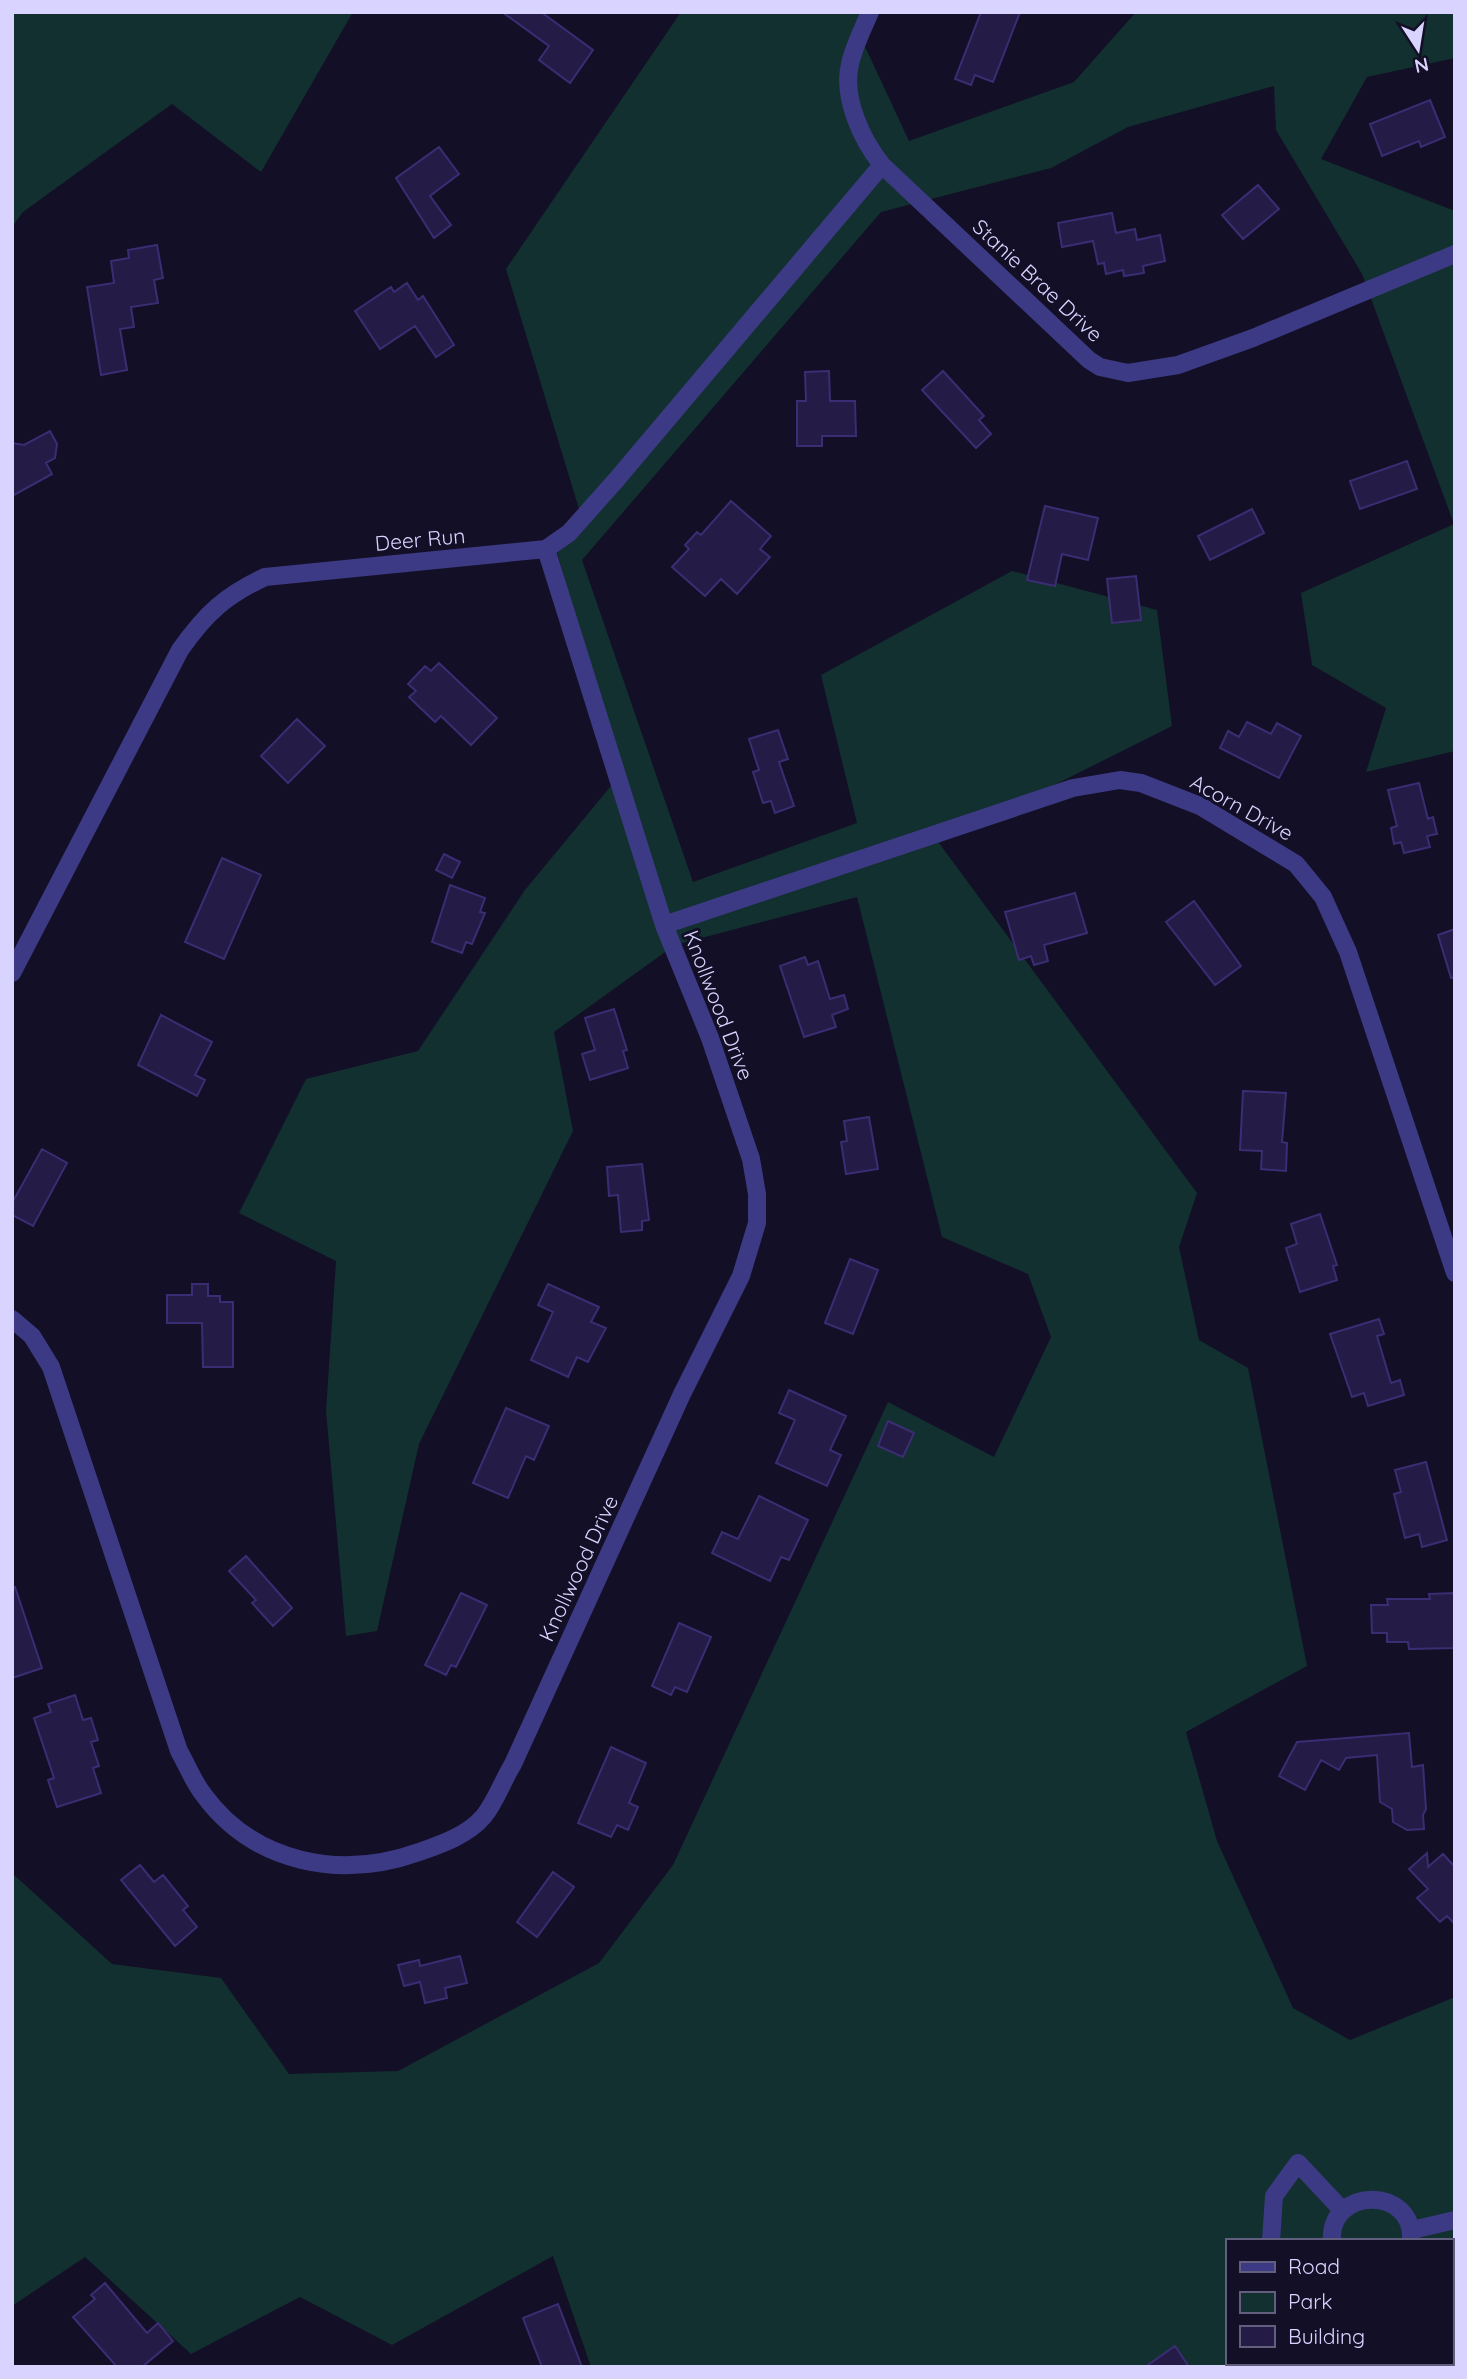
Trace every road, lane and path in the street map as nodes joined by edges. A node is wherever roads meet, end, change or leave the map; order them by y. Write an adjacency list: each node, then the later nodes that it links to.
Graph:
1 (870, 12): 2 (street, Stanie Brae Drive)
2 (882, 165): 3 (street, Stanie Brae Drive); 4 (street)
3 (1455, 254)
4 (546, 549): 5 (street, Knollwood Drive); 6 (street, Deer Run)
5 (664, 925): 7 (street, Acorn Drive); 8 (street, Knollwood Drive)
6 (12, 973)
7 (1455, 1273)
8 (12, 1319)
9 (1343, 2211): 11 (street); 12 (street); 13 (street)
10 (1455, 2221): 11 (street)
11 (1411, 2236)
12 (1271, 2239)
13 (1332, 2239)

